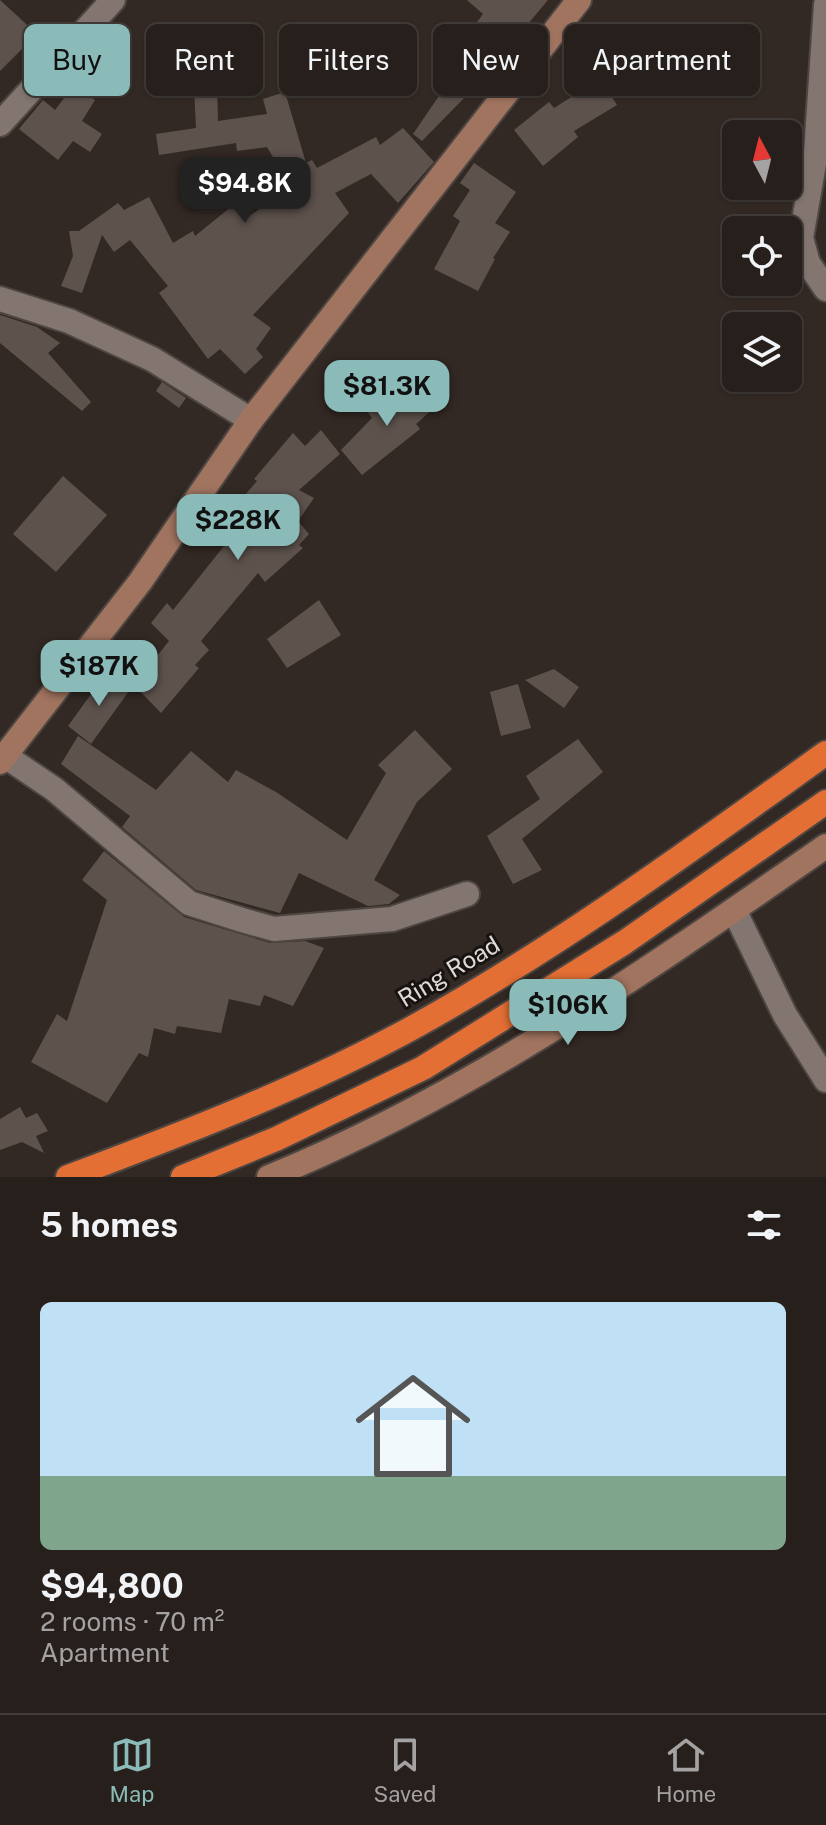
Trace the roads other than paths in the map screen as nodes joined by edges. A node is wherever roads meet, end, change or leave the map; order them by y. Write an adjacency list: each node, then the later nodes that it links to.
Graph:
1 (113, 0): 4 (street)
2 (579, 0): 7 (street)
3 (826, 5): 5 (street)
4 (0, 124)
5 (826, 289)
6 (0, 299): 7 (street)
7 (251, 420): 9 (street)
8 (826, 753): 15 (highway, Ring Road)
9 (2, 759): 12 (street)
10 (826, 802): 16 (highway)
11 (826, 846): 13 (street)
12 (467, 894)
13 (734, 910): 14 (street); 17 (street)
14 (826, 1080)
15 (68, 1177)
16 (183, 1177)
17 (269, 1177)

